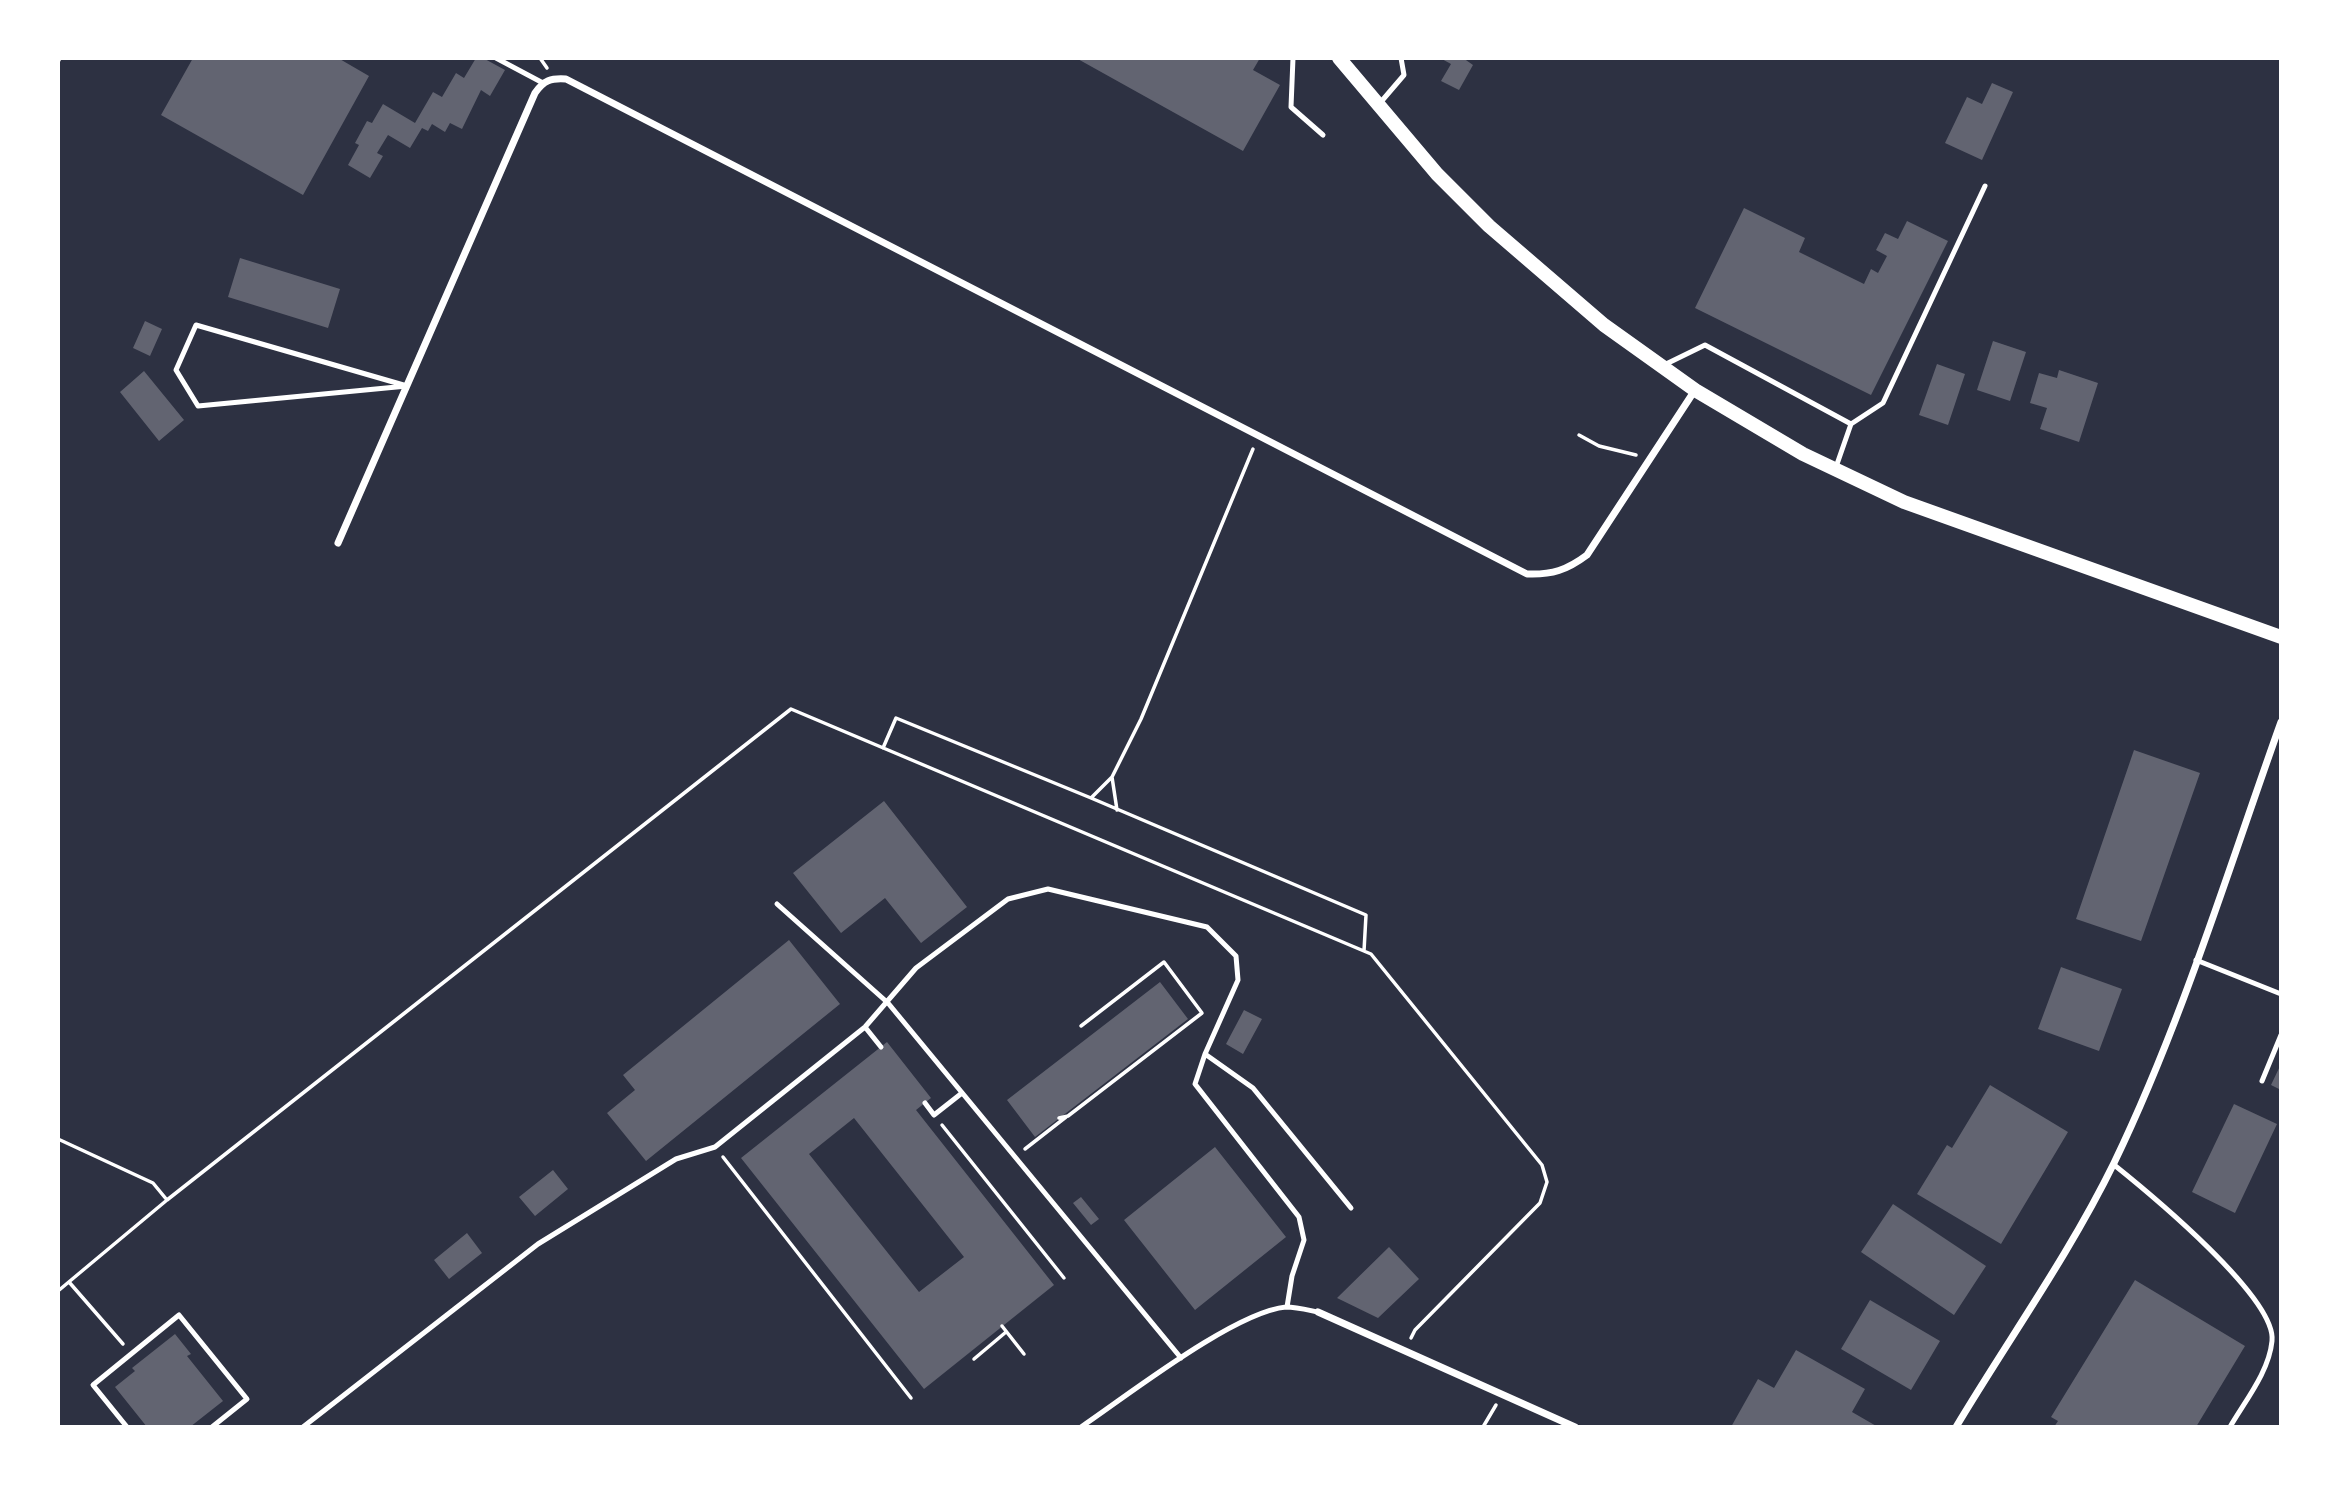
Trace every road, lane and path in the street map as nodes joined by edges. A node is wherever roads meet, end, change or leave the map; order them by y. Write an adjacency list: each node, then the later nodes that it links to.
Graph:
1 (496, 58): 5 (lane)
2 (1293, 58): 7 (lane)
3 (1339, 58): 6 (main road)
4 (1401, 58): 6 (lane)
5 (543, 83): 10 (street); 13 (street)
6 (1378, 105): 9 (main road)
7 (1323, 135)
8 (1986, 186): 12 (lane)
9 (1662, 366): 11 (main road); 12 (lane)
10 (407, 386): 10 (lane); 17 (street)
11 (1695, 390): 15 (street); 16 (main road)
12 (1851, 424): 16 (lane)
13 (1259, 434): 15 (street); 21 (path)
14 (1579, 435): 15 (path)
15 (1652, 457)
16 (1835, 469): 18 (main road)
17 (338, 543)
18 (2281, 637)
19 (2281, 722): 26 (street)
20 (883, 748): 22 (path); 25 (path); 44 (path)
21 (1112, 778): 22 (path); 23 (path)
22 (1091, 798): 23 (path)
23 (1117, 810): 25 (path)
24 (777, 904): 28 (lane)
25 (1364, 951): 53 (path)
26 (2196, 960): 27 (lane); 43 (street)
27 (2281, 994)
28 (888, 1003): 30 (lane); 33 (lane); 35 (lane)
29 (1081, 1026): 38 (path)
30 (865, 1027): 32 (lane); 41 (lane)
31 (2281, 1035): 34 (lane)
32 (881, 1047)
33 (1205, 1054): 45 (lane); 49 (lane)
34 (2262, 1081)
35 (962, 1093): 37 (lane); 42 (lane)
36 (925, 1103): 37 (lane)
37 (934, 1115): 46 (path)
38 (1068, 1116): 39 (path); 42 (path)
39 (1059, 1118)
40 (58, 1139): 44 (path)
41 (715, 1147): 59 (path); 62 (lane)
42 (1015, 1157): 56 (lane)
43 (2113, 1164): 66 (street); 67 (lane)
44 (167, 1200): 47 (path)
45 (1350, 1208)
46 (1064, 1278)
47 (69, 1282): 48 (path); 54 (path)
48 (58, 1291)
49 (1287, 1307): 50 (lane); 56 (lane)
50 (1318, 1312): 53 (street)
51 (1002, 1326): 52 (path)
52 (1006, 1332): 55 (path); 57 (path)
53 (1405, 1350): 58 (street)
54 (132, 1353): 60 (lane); 61 (lane)
55 (1024, 1354)
56 (1181, 1358): 63 (lane)
57 (974, 1359)
58 (1502, 1393): 64 (path); 65 (street)
59 (911, 1398)
60 (215, 1426)
61 (127, 1427)
62 (303, 1427)
63 (1082, 1427)
64 (1483, 1427)
65 (1575, 1427)
66 (1956, 1427)
67 (2230, 1427)

